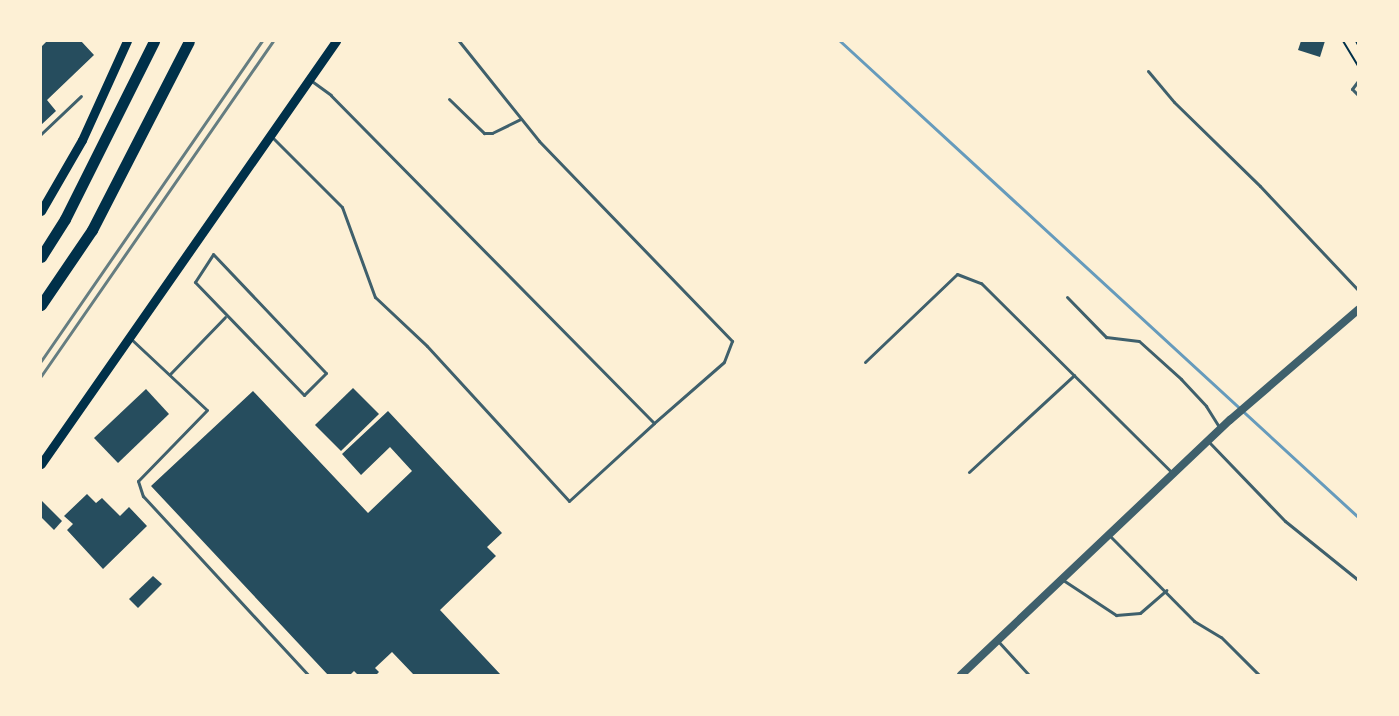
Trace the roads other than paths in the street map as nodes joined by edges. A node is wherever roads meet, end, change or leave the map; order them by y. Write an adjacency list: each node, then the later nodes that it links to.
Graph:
1 (127, 41): 15 (main road)
2 (154, 41): 16 (highway)
3 (189, 41): 19 (highway)
4 (336, 41): 7 (main road)
5 (459, 41): 12 (lane)
6 (1148, 71): 17 (lane)
7 (309, 80): 14 (main road); 26 (lane)
8 (1358, 81): 9 (lane)
9 (1358, 95)
10 (81, 96): 13 (lane)
11 (449, 99): 12 (lane)
12 (521, 119): 26 (lane)
13 (41, 134)
14 (269, 134): 22 (main road); 26 (lane)
15 (41, 211)
16 (41, 257)
17 (1358, 290)
18 (1067, 296): 27 (lane)
19 (41, 305)
20 (1358, 310): 27 (street)
21 (225, 317): 21 (lane); 24 (lane)
22 (130, 338): 24 (lane); 29 (main road)
23 (864, 362): 25 (lane)
24 (170, 374): 37 (lane)
25 (1074, 374): 30 (lane); 31 (lane)
26 (654, 423)
27 (1220, 429): 28 (street)
28 (1207, 440): 31 (street); 34 (lane)
29 (41, 464)
30 (969, 472)
31 (1172, 473): 32 (street)
32 (1108, 535): 33 (street); 35 (lane)
33 (1062, 578): 35 (lane); 36 (street)
34 (1358, 580)
35 (1166, 590): 40 (lane)
36 (997, 640): 38 (street); 39 (lane)
37 (308, 675)
38 (961, 675)
39 (1029, 675)
40 (1259, 675)

